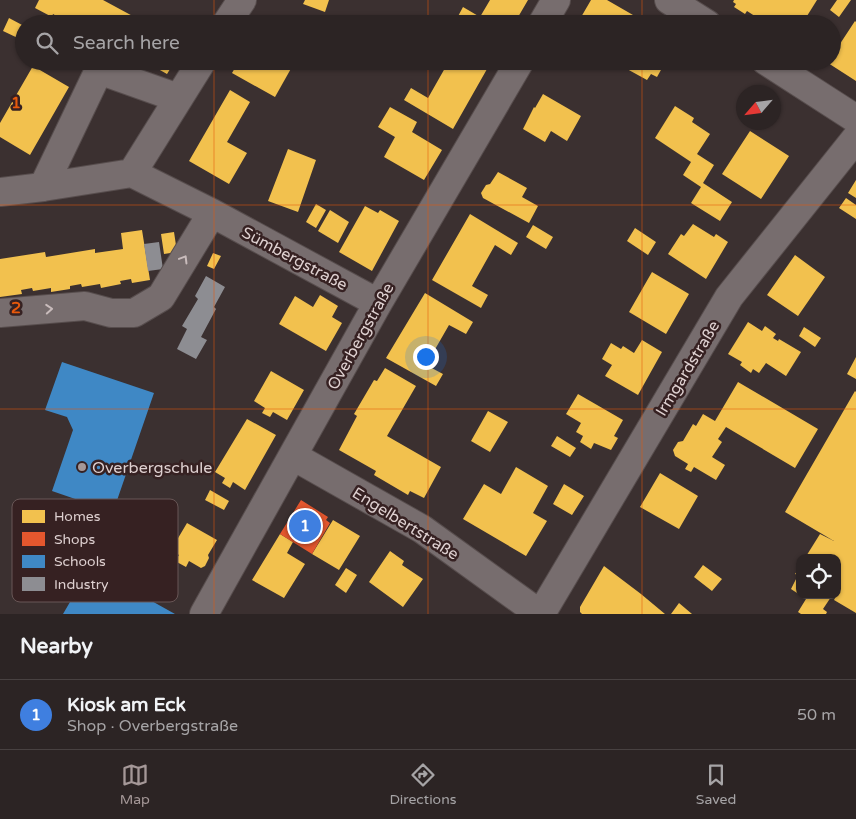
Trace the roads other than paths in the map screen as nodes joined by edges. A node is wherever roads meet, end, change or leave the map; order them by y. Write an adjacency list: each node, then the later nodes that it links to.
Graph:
1 (242, 0): 4 (street)
2 (556, 0): 5 (street)
3 (669, 0): 6 (street)
4 (232, 15)
5 (547, 15)
6 (693, 15)
7 (196, 70): 10 (street)
8 (515, 70): 17 (street, Overbergstraße)
9 (780, 70): 11 (street)
10 (178, 98): 13 (street); 14 (street)
11 (856, 119)
12 (856, 138): 21 (street, Irmgardstraße)
13 (132, 173): 14 (street); 16 (street, Sümbergstraße)
14 (43, 187): 15 (street)
15 (0, 192)
16 (212, 213): 17 (street, Sümbergstraße); 18 (street, one-way to 16)
17 (378, 303): 19 (street, Overbergstraße)
18 (0, 313)
19 (293, 456): 20 (street, Overbergstraße); 21 (street, Engelbertstraße)
20 (204, 614)
21 (540, 614)

